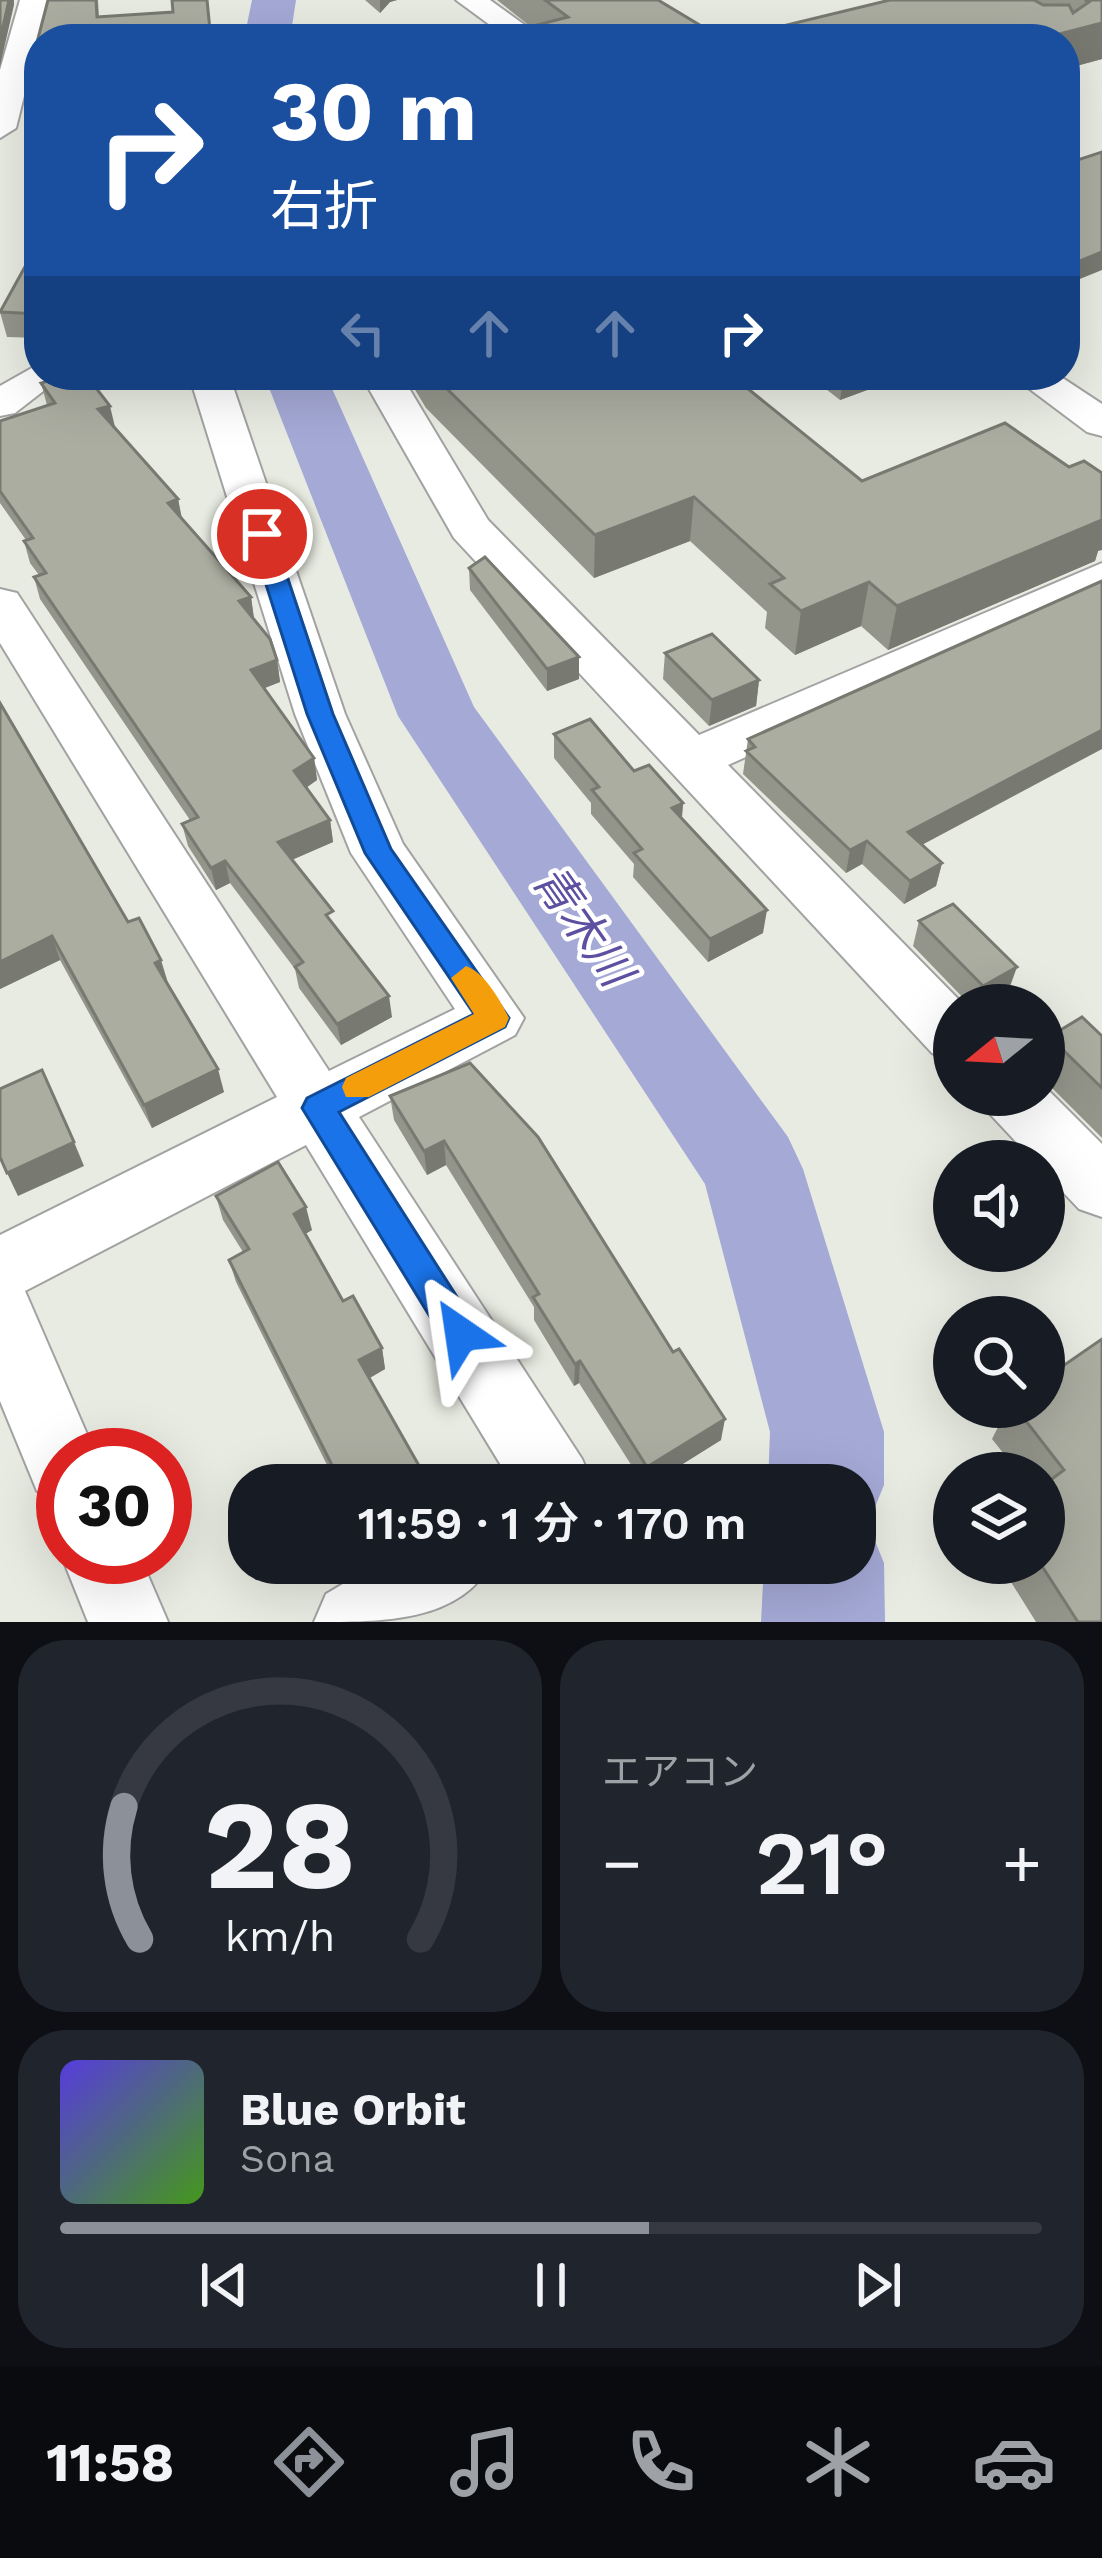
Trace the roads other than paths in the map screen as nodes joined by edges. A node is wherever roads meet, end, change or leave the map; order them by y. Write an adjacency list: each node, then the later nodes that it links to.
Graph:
1 (470, 0): 2 (street)
2 (506, 24)
3 (24, 66): 4 (street)
4 (5, 93): 5 (street)
5 (0, 128)
6 (214, 390): 14 (street)
7 (390, 390): 12 (street)
8 (1052, 390): 9 (street)
9 (1102, 423)
10 (1102, 578): 12 (street)
11 (0, 604): 14 (street)
12 (688, 760): 13 (street)
13 (933, 1013)
14 (318, 1108): 17 (street); 20 (street)
15 (1032, 1116): 16 (street)
16 (1102, 1188)
17 (0, 1269)
18 (0, 1315): 19 (street)
19 (47, 1428)
20 (543, 1464)
21 (112, 1584): 23 (street)
22 (417, 1584): 24 (street)
23 (128, 1622)
24 (354, 1622)

